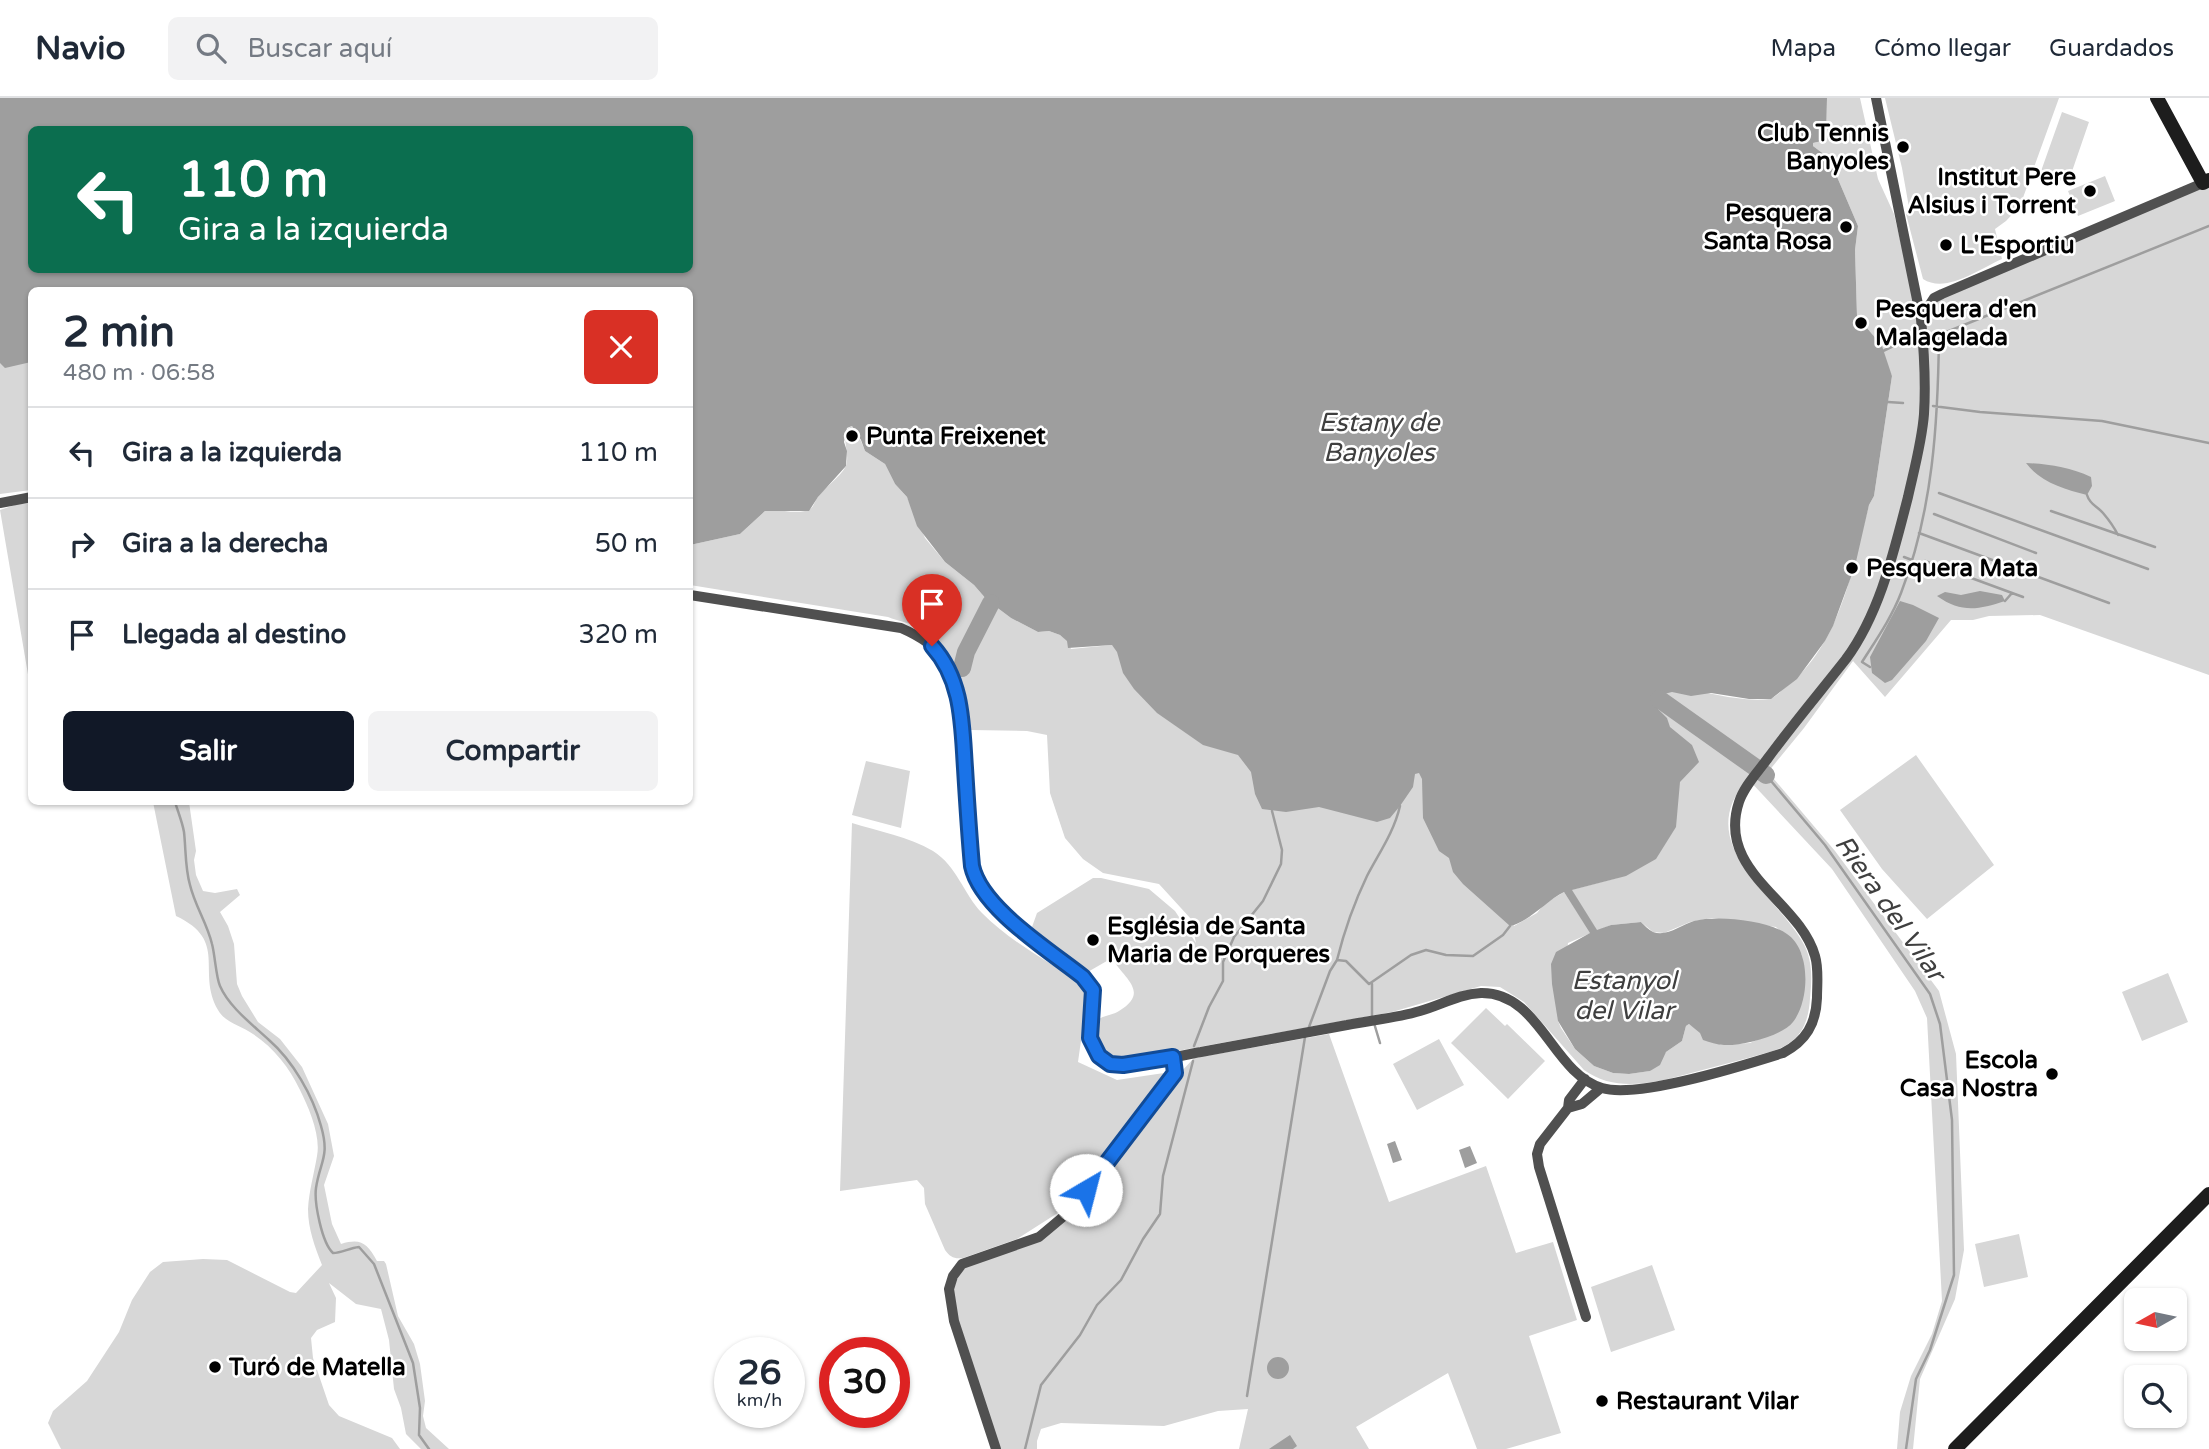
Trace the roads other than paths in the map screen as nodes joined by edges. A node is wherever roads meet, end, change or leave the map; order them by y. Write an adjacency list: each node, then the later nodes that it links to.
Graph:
1 (1876, 98): 4 (street)
2 (2157, 98): 3 (main road)
3 (2206, 181): 5 (street)
4 (1914, 282): 5 (street); 6 (street)
5 (1942, 293): 6 (street)
6 (1921, 319): 12 (street)
7 (28, 498): 8 (street)
8 (0, 503)
9 (693, 595): 10 (street)
10 (1173, 1057): 11 (street); 16 (street)
11 (1585, 1079): 12 (street); 13 (street)
12 (1601, 1088): 13 (street)
13 (1568, 1108): 15 (street)
14 (2209, 1194): 17 (main road)
15 (1586, 1317)
16 (996, 1449)
17 (1955, 1449)

